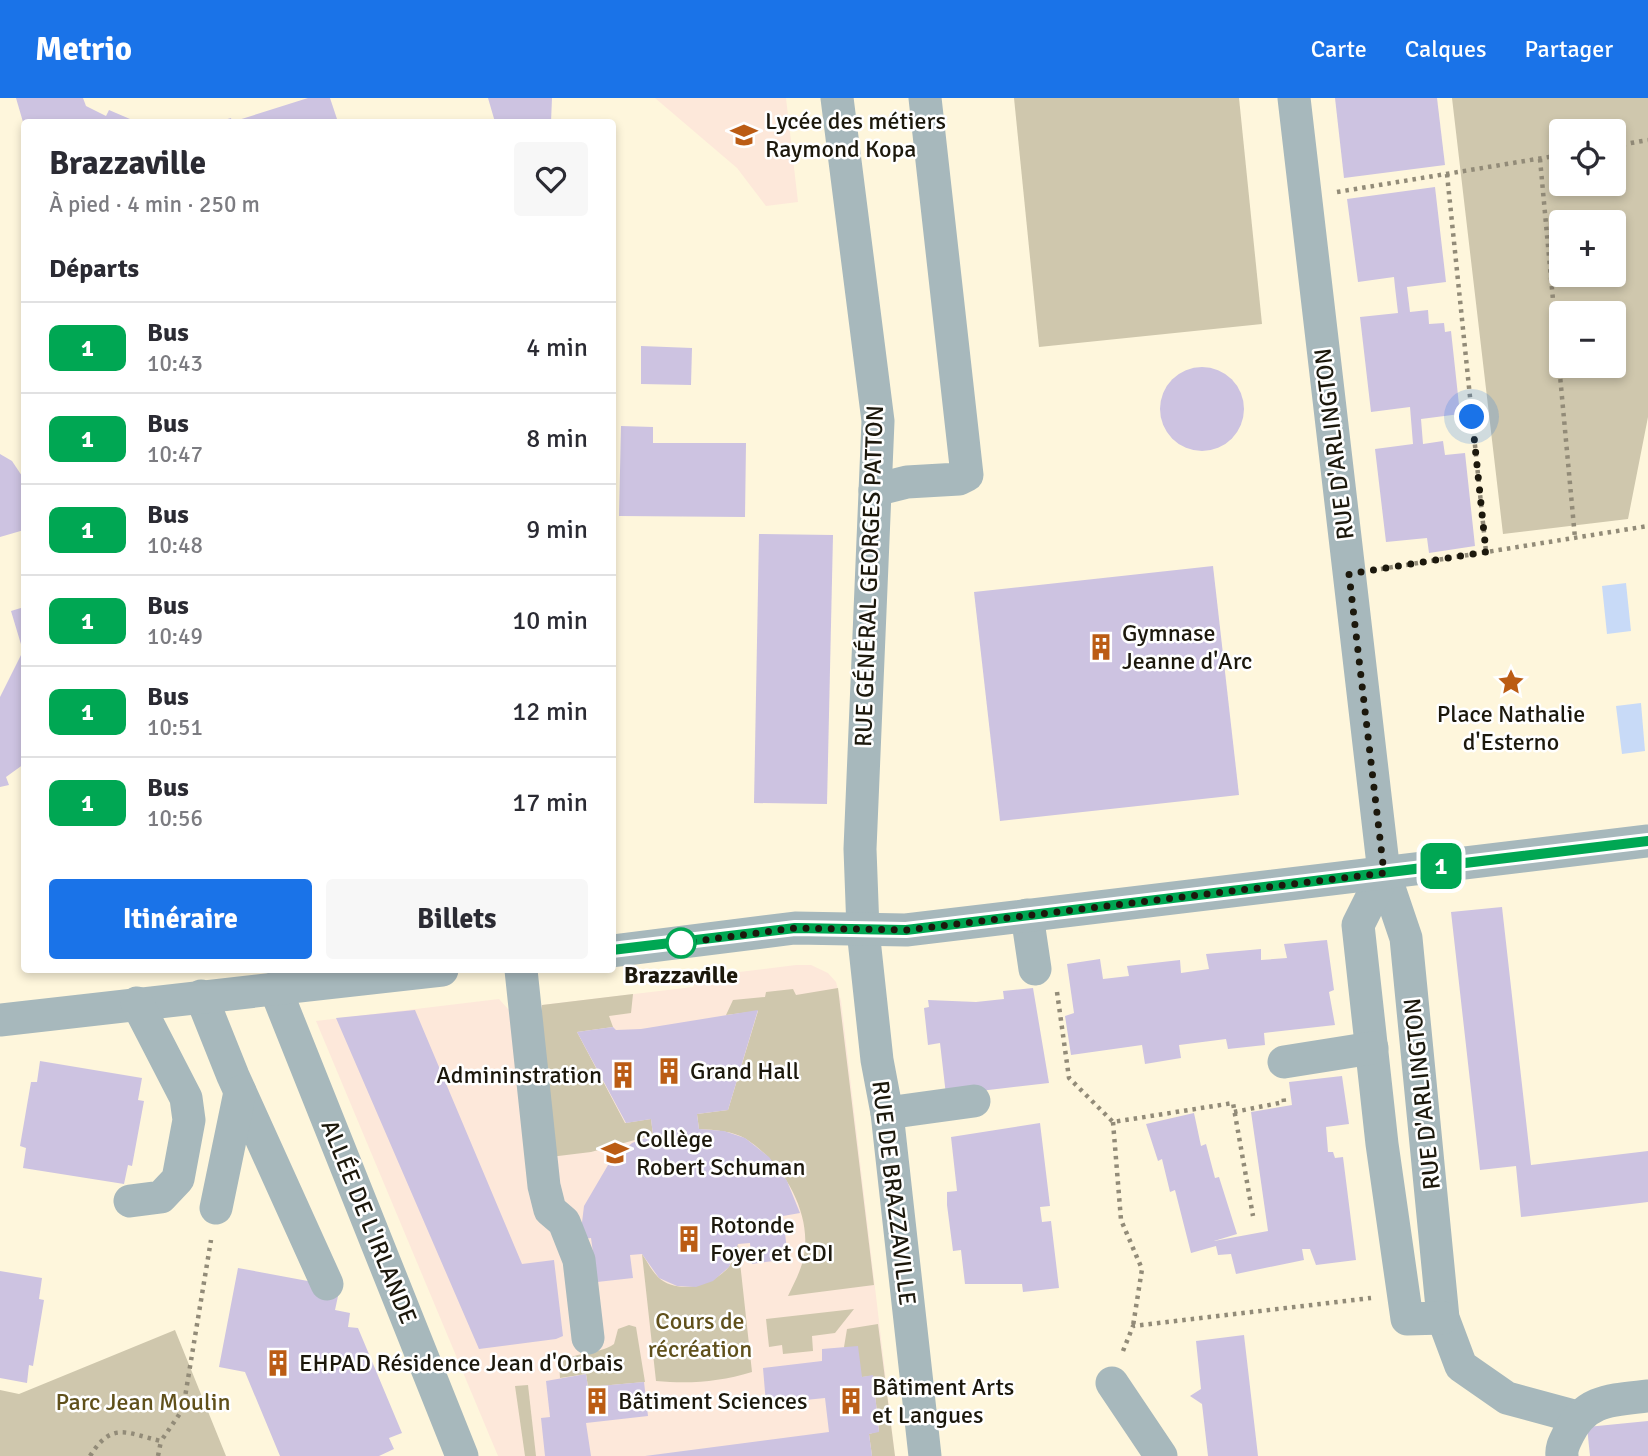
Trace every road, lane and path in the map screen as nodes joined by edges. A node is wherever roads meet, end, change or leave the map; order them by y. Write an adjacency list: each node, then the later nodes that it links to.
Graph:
1 (837, 98): 10 (street, RUE GÉNÉRAL GEORGES PATTON)
2 (925, 98): 10 (street)
3 (1294, 98): 9 (street, RUE D'ARLINGTON)
4 (1648, 141): 5 (path)
5 (1626, 144)
6 (1549, 157): 7 (path)
7 (1540, 159): 8 (path); 12 (path)
8 (1447, 174): 9 (path); 13 (path)
9 (1305, 197): 14 (street, RUE D'ARLINGTON)
10 (875, 491): 18 (street, RUE GÉNÉRAL GEORGES PATTON)
11 (1648, 526): 12 (path)
12 (1575, 538): 13 (path)
13 (1486, 552): 14 (path)
14 (1349, 574): 16 (street, RUE D'ARLINGTON)
15 (1648, 841): 16 (street)
16 (1384, 873): 17 (street); 27 (street, RUE D'ARLINGTON); 39 (street, RUE D'ARLINGTON)
17 (1027, 915): 18 (street); 22 (street)
18 (863, 930): 19 (street); 32 (street, RUE DE BRAZZAVILLE)
19 (616, 950)
20 (414, 973): 23 (street)
21 (521, 973): 41 (street)
22 (1046, 979): 33 (path)
23 (275, 988): 24 (street); 48 (street, ALLÉE DE L'IRLANDE)
24 (201, 996): 25 (street); 29 (street)
25 (137, 1003): 26 (street); 34 (street)
26 (0, 1020)
27 (1372, 1048): 28 (street, RUE D'ARLINGTON); 38 (street, RUE D'ARLINGTON)
28 (1283, 1074): 31 (path)
29 (240, 1092): 35 (street); 37 (street)
30 (974, 1101): 32 (street)
31 (1234, 1112): 33 (path); 36 (path)
32 (887, 1113): 49 (street, RUE DE BRAZZAVILLE)
33 (1113, 1122): 40 (path)
34 (130, 1201)
35 (216, 1208): 45 (path)
36 (1253, 1216)
37 (327, 1284)
38 (1404, 1294): 39 (street, RUE D'ARLINGTON); 40 (path)
39 (1443, 1318): 44 (street, RUE D'ARLINGTON)
40 (1133, 1326): 42 (path)
41 (588, 1338)
42 (1112, 1383): 50 (street)
43 (1648, 1396): 44 (street)
44 (1577, 1417): 51 (street)
45 (161, 1441): 46 (path); 47 (path)
46 (90, 1456)
47 (158, 1456)
48 (462, 1456)
49 (925, 1456)
50 (1161, 1456)
51 (1562, 1456)

